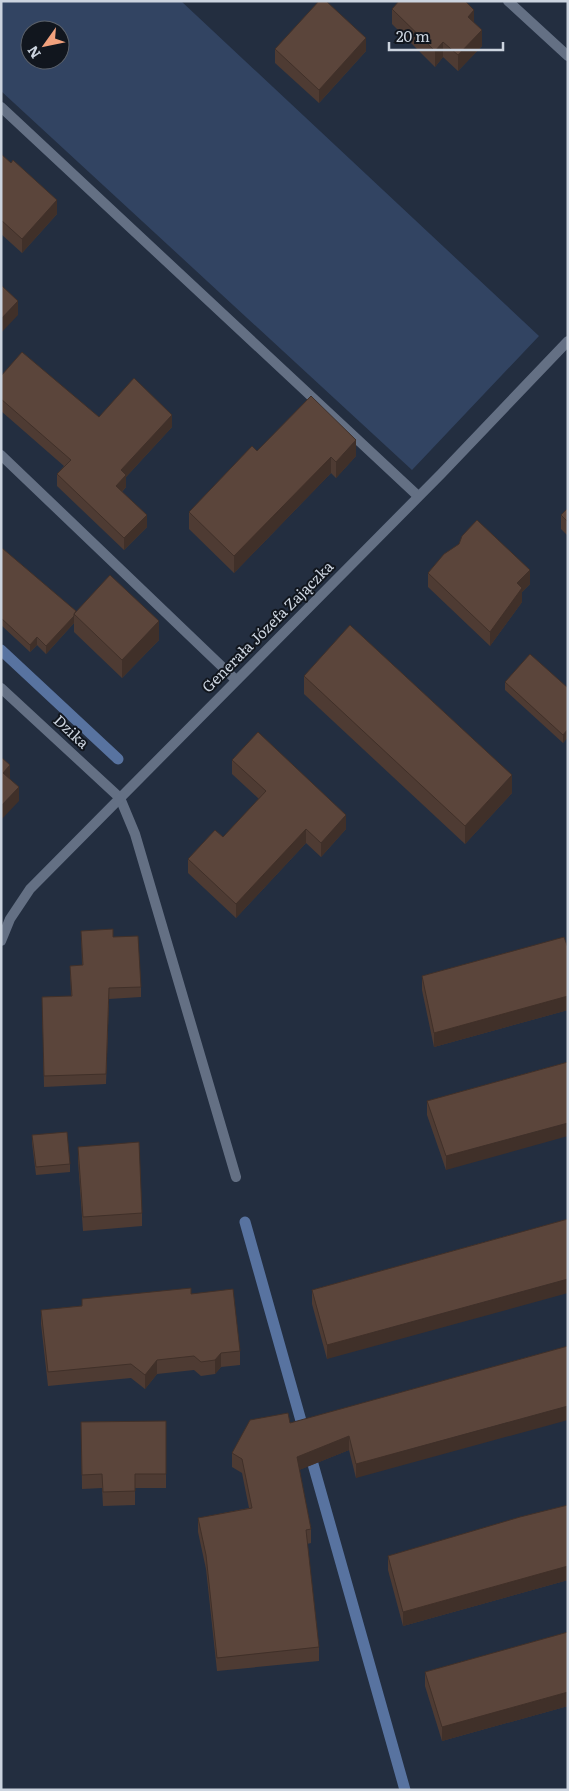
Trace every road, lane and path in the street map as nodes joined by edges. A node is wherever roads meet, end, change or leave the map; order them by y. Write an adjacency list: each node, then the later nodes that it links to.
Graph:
1 (508, 1): 2 (street)
2 (568, 56)
3 (1, 107): 6 (street)
4 (568, 341): 6 (street, Generała Józefa Zajączka)
5 (1, 455): 7 (street)
6 (418, 496): 7 (street, Generała Józefa Zajączka)
7 (236, 680): 9 (street, Generała Józefa Zajączka)
8 (1, 688): 9 (street, Dzika)
9 (120, 798): 10 (street, Generała Józefa Zajączka); 11 (street)
10 (1, 941)
11 (236, 1178)

